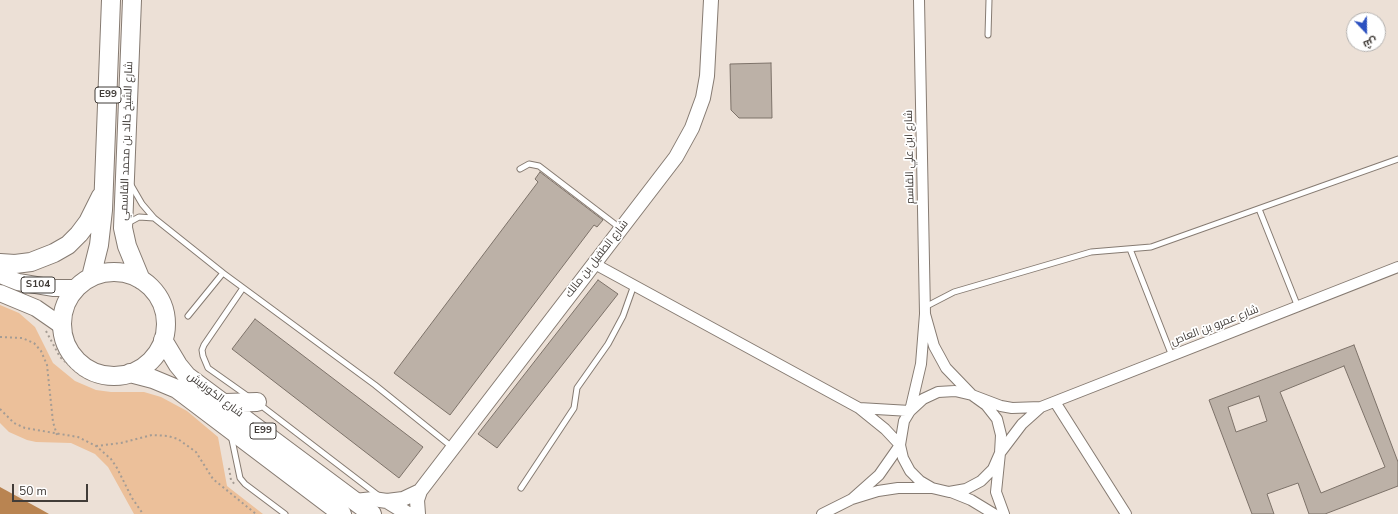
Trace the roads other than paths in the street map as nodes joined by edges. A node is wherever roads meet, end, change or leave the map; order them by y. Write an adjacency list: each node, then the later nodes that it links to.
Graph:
1 (112, 0): 10 (highway, شارع الشيخ خالد بن محمد القاسمي / E99)
2 (711, 0): 14 (street, شارع الطفيل بن مالك)
3 (919, 0): 28 (street, شارع ابن علي القاسم)
4 (989, 0): 6 (lane)
5 (134, 1): 9 (highway, شارع الشيخ خالد بن محمد القاسمي / E99)
6 (988, 35)
7 (1398, 159): 11 (lane)
8 (520, 169): 14 (lane)
9 (125, 173): 12 (lane); 13 (highway, شارع الشيخ خالد بن محمد القاسمي / E99)
10 (104, 190): 16 (highway); 21 (highway, شارع الشيخ خالد بن محمد القاسمي / E99)
11 (1259, 209): 15 (lane); 27 (lane)
12 (154, 218): 13 (lane); 19 (lane)
13 (123, 228): 22 (highway, شارع الشيخ خالد بن محمد القاسمي / E99)
14 (620, 229): 17 (street, شارع الطفيل بن مالك)
15 (1130, 249): 28 (lane); 32 (lane)
16 (0, 263)
17 (593, 264): 23 (street); 43 (street, شارع الطفيل بن مالك)
18 (1397, 269): 27 (street, شارع عمرو بن العاص)
19 (223, 273): 25 (lane); 29 (lane)
20 (0, 274): 24 (main road, S104)
21 (91, 277): 22 (highway); 24 (highway)
22 (141, 280): 31 (highway)
23 (634, 286): 39 (street); 45 (lane)
24 (76, 288): 30 (highway)
25 (243, 288): 35 (lane); 43 (lane)
26 (0, 293): 30 (main road, S104)
27 (1298, 306): 32 (street, شارع عمرو بن العاص)
28 (925, 310): 34 (street, شارع ابن علي القاسم); 40 (street, شارع ابن علي القاسم)
29 (188, 316)
30 (53, 327): 33 (highway)
31 (163, 340): 33 (highway); 37 (highway, شارع الكورنيش / E99)
32 (1172, 356): 36 (street, شارع عمرو بن العاص)
33 (129, 379): 41 (highway, شارع الكورنيش / E99)
34 (972, 395): 38 (street, شارع عمرو بن العاص); 40 (street); 44 (street)
35 (256, 402): 37 (highway); 51 (lane)
36 (1055, 402): 38 (street, شارع عمرو بن العاص); 60 (street)
37 (226, 403): 50 (highway, شارع الكورنيش / E99)
38 (1042, 407): 44 (street, شارع عمرو بن العاص)
39 (859, 408): 40 (street); 42 (street)
40 (910, 411): 42 (street)
41 (229, 427): 52 (lane); 53 (highway, شارع الكورنيش / E99)
42 (900, 445): 46 (street); 49 (street)
43 (452, 448): 47 (street, شارع الطفيل بن مالك)
44 (1000, 453): 48 (street); 59 (street)
45 (521, 488)
46 (932, 488): 48 (street); 49 (street)
47 (420, 491): 51 (street); 56 (street)
48 (949, 492): 58 (street)
49 (852, 499): 57 (street)
50 (356, 501): 51 (street); 54 (highway, شارع الكورنيش / E99)
51 (386, 502): 55 (street)
52 (285, 514)
53 (342, 514)
54 (372, 514)
55 (408, 514)
56 (418, 514)
57 (822, 514)
58 (994, 514)
59 (1004, 514)
60 (1126, 514)

